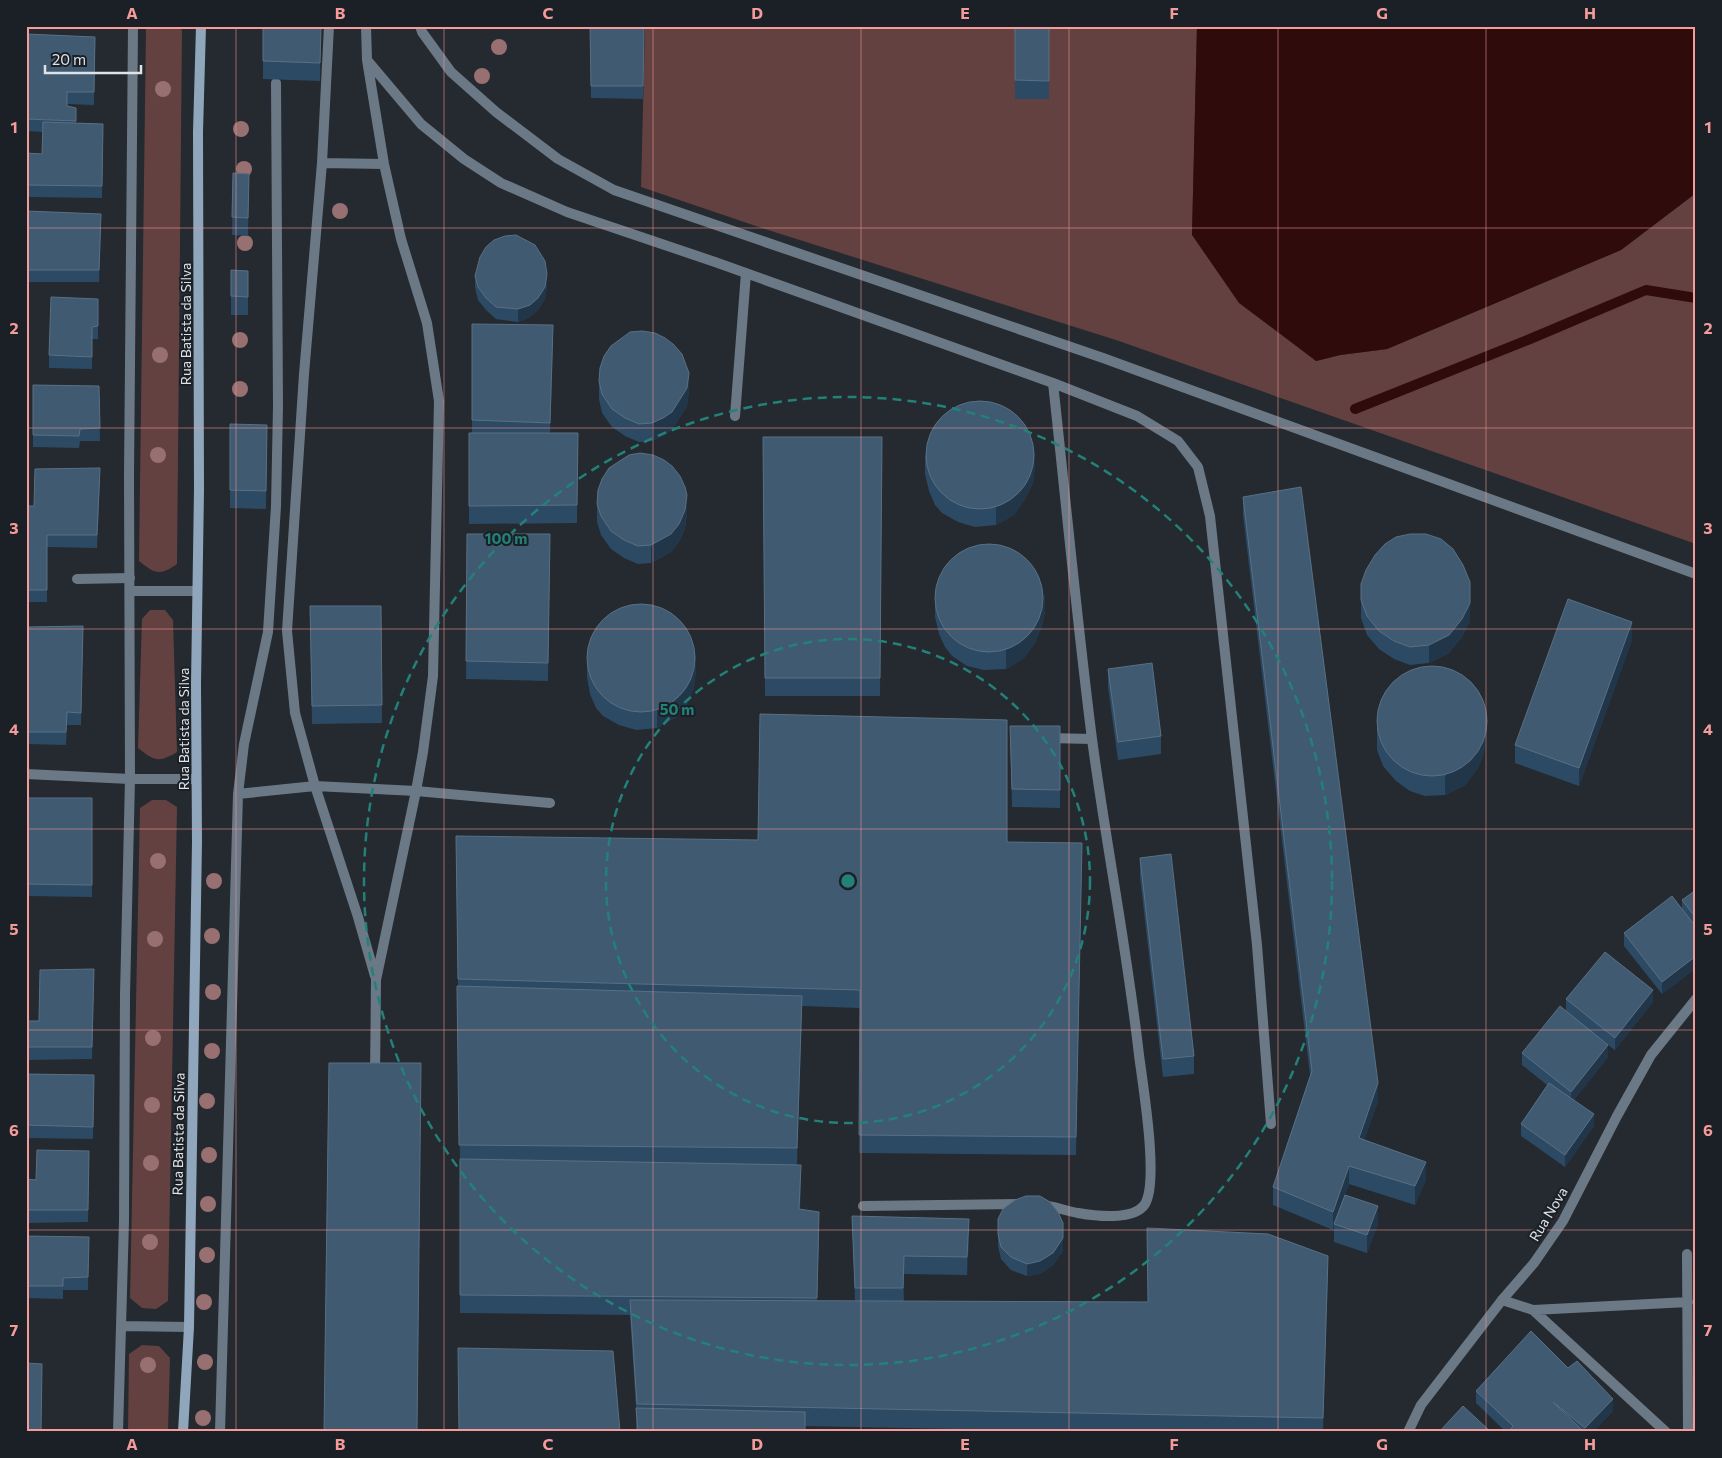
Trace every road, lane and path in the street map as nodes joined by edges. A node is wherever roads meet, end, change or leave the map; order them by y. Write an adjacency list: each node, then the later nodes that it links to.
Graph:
1 (133, 26): 16 (street)
2 (201, 26): 18 (main road, Rua Batista da Silva)
3 (328, 26): 8 (street)
4 (366, 26): 6 (street)
5 (420, 26): 15 (street)
6 (367, 60): 9 (street); 10 (street)
7 (276, 83): 13 (street)
8 (322, 163): 9 (street); 14 (street)
9 (384, 164): 26 (street)
10 (746, 273): 11 (street); 12 (street)
11 (1053, 383): 21 (street); 32 (street)
12 (735, 416)
13 (276, 506): 14 (street); 27 (street)
14 (295, 506): 25 (street)
15 (1696, 574)
16 (130, 578): 17 (street); 19 (street)
17 (77, 579)
18 (197, 590): 19 (street); 24 (main road, Rua Batista da Silva)
19 (130, 591): 23 (street)
20 (1033, 737): 21 (street)
21 (1092, 739): 33 (street)
22 (26, 774): 23 (street)
23 (130, 779): 24 (street); 38 (street)
24 (196, 779): 39 (main road, Rua Batista da Silva)
25 (315, 786): 26 (street); 27 (street); 29 (street)
26 (416, 791): 28 (street); 29 (street)
27 (238, 794): 42 (street)
28 (550, 802)
29 (376, 980): 31 (street)
30 (1696, 999): 35 (street, Rua Nova)
31 (375, 1077)
32 (1271, 1124)
33 (863, 1206)
34 (1687, 1254): 36 (street)
35 (1502, 1300): 37 (street); 43 (street, Rua Nova)
36 (1688, 1302): 37 (street); 45 (street)
37 (1533, 1310): 44 (street)
38 (121, 1326): 39 (street); 40 (street)
39 (189, 1327): 41 (main road, Rua Batista da Silva)
40 (118, 1432)
41 (183, 1432)
42 (220, 1432)
43 (1408, 1432)
44 (1666, 1432)
45 (1688, 1432)

